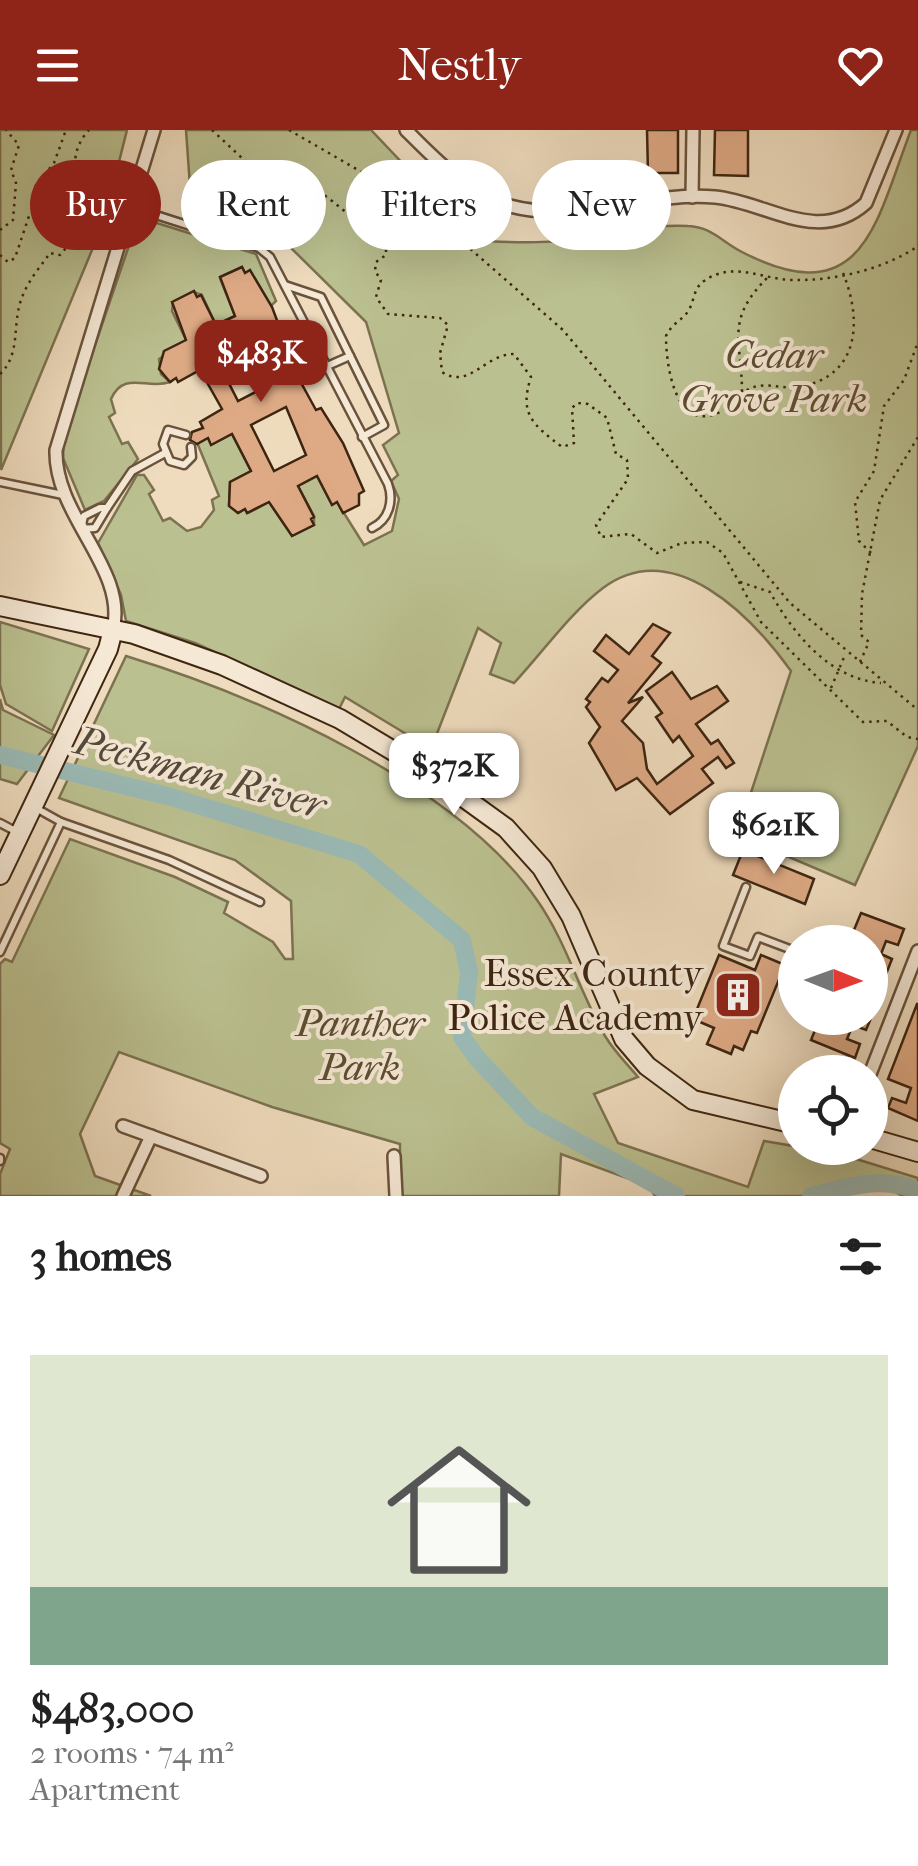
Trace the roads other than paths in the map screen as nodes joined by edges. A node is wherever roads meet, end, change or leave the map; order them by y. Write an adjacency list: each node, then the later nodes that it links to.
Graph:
1 (154, 130): 5 (street)
2 (406, 130): 6 (street)
3 (693, 130): 6 (street)
4 (896, 130): 6 (street)
5 (145, 160)
6 (692, 197)
7 (161, 216): 9 (lane)
8 (118, 250): 17 (street)
9 (284, 285): 10 (lane); 11 (lane)
10 (350, 356): 11 (lane); 13 (lane)
11 (325, 367): 13 (lane)
12 (186, 435): 15 (lane)
13 (362, 436): 20 (lane)
14 (192, 446): 15 (lane)
15 (165, 453): 18 (lane)
16 (0, 482): 17 (lane)
17 (63, 495): 19 (street)
18 (106, 508): 19 (lane); 19 (lane)
19 (81, 528): 22 (street)
20 (372, 528)
21 (0, 606): 22 (street)
22 (112, 630): 23 (street); 34 (street)
23 (33, 806): 25 (lane); 26 (street)
24 (0, 822): 26 (lane)
25 (61, 822): 29 (lane); 32 (lane)
26 (20, 833): 27 (street)
27 (0, 875)
28 (746, 887): 30 (lane)
29 (260, 902)
30 (778, 944)
31 (918, 951): 33 (street)
32 (0, 952)
33 (877, 1055)
34 (778, 1120)
35 (123, 1126): 36 (street)
36 (151, 1136): 40 (street); 41 (street)
37 (888, 1143): 38 (street)
38 (918, 1152)
39 (394, 1156): 42 (street)
40 (261, 1176)
41 (123, 1196)
42 (396, 1196)

